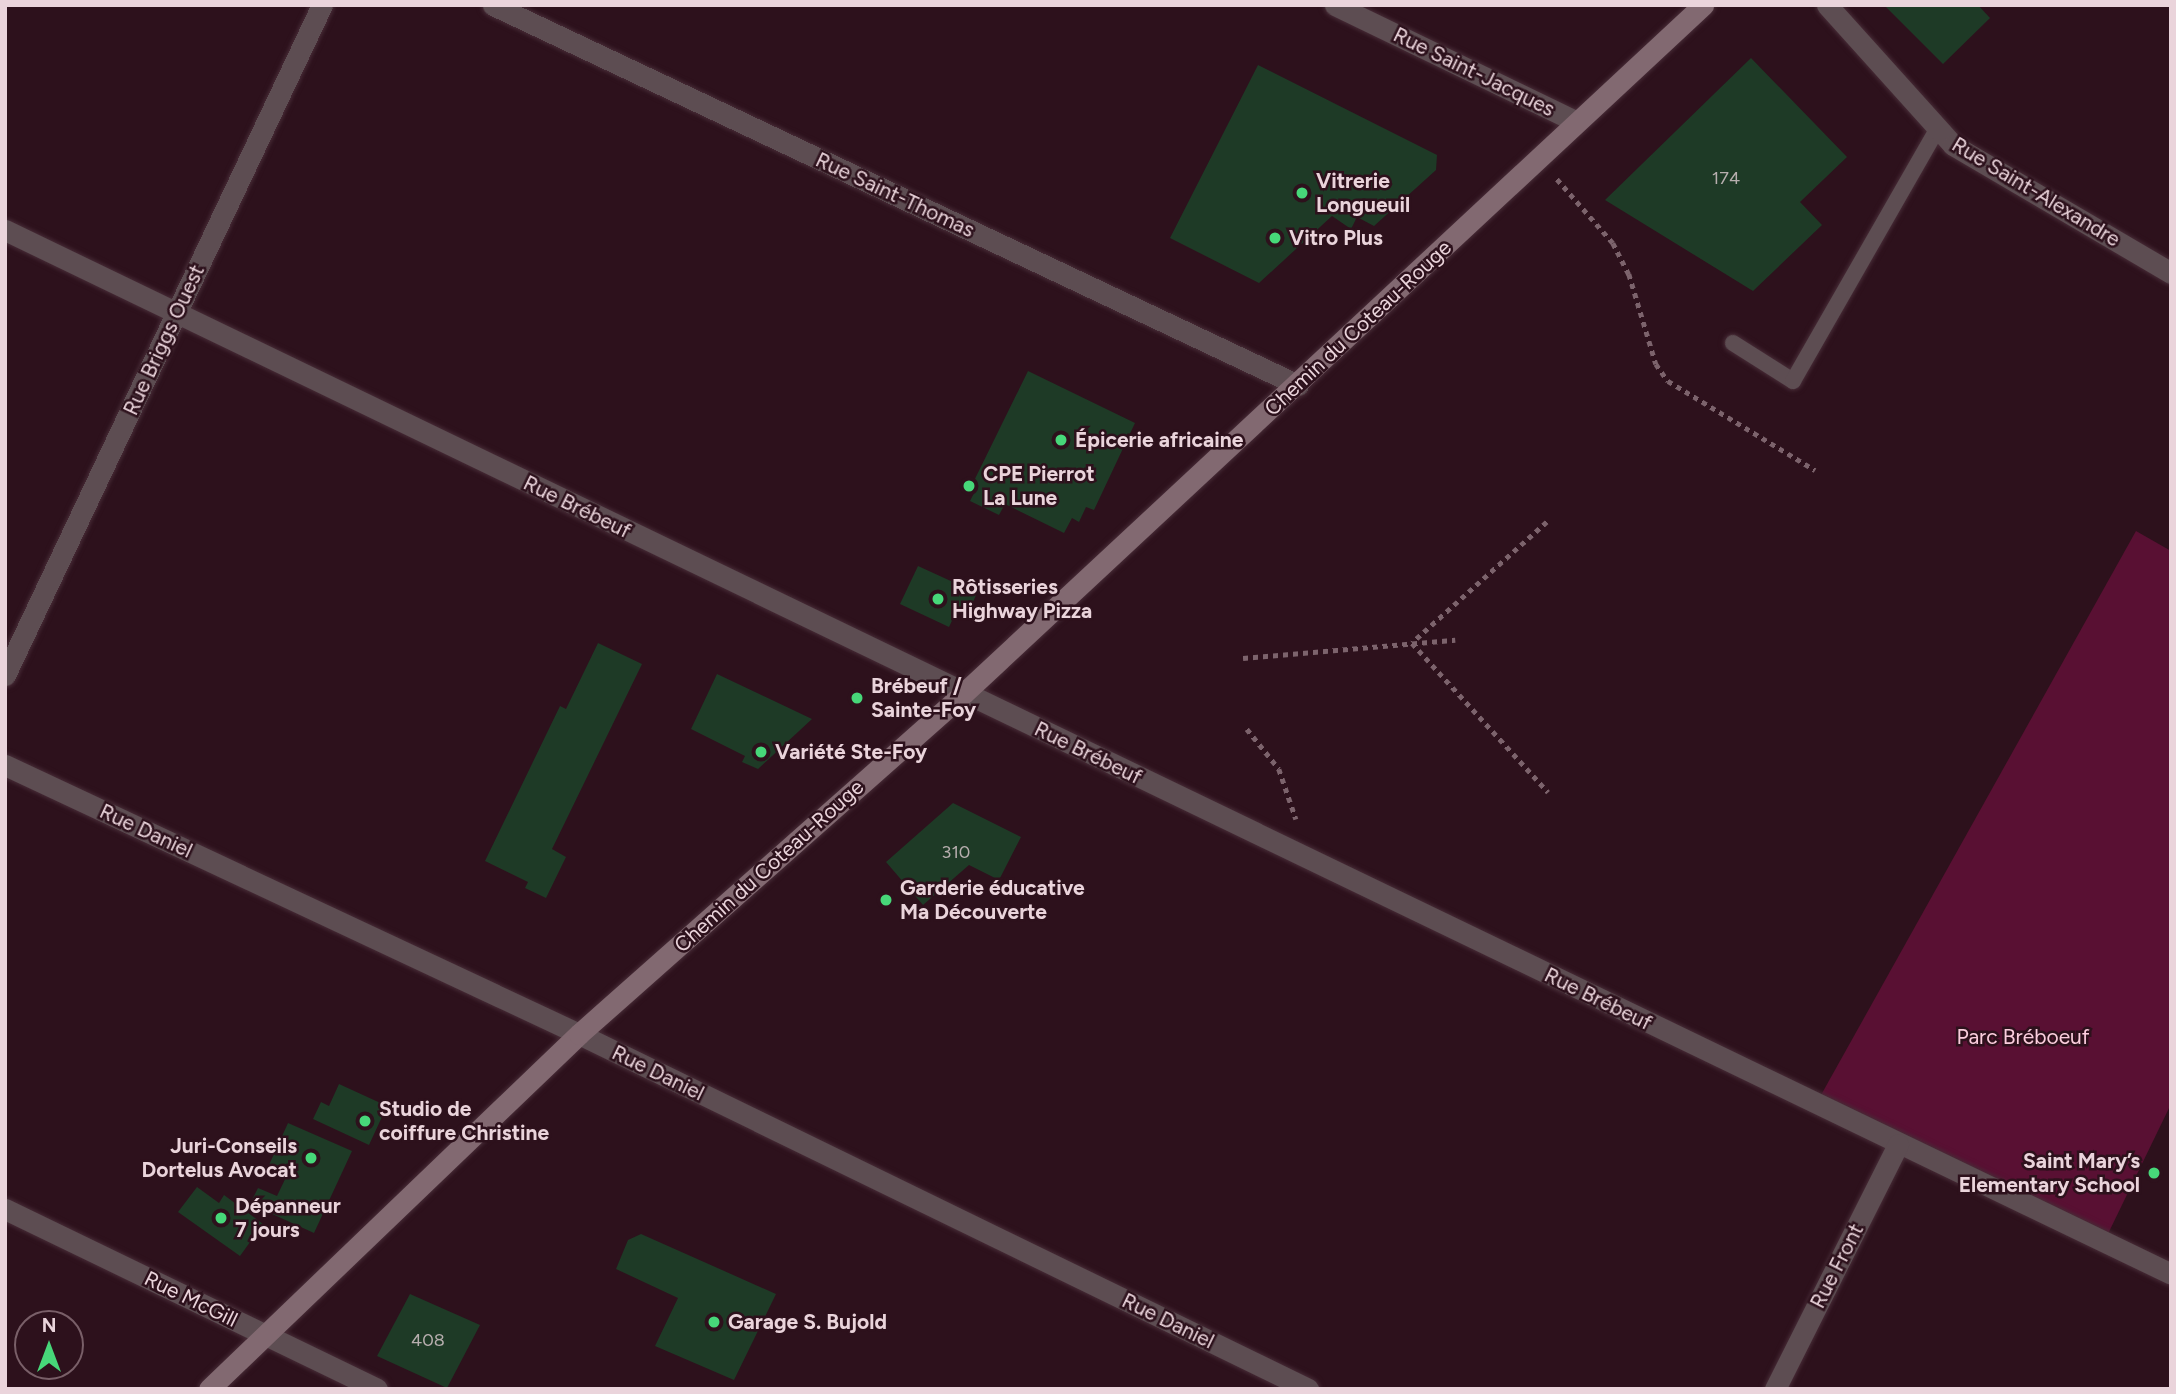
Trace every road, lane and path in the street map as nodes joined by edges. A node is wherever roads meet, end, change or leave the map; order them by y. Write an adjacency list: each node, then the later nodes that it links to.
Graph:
1 (322, 5): 11 (street, Rue Briggs Ouest)
2 (493, 5): 13 (street, Rue Saint-Thomas)
3 (1335, 5): 6 (street, Rue Saint-Jacques)
4 (1703, 5): 6 (street, Chemin du Coteau-Rouge)
5 (1827, 5): 7 (street, Rue Saint-Alexandre)
6 (1576, 121): 8 (street, Chemin du Coteau-Rouge)
7 (1938, 128): 10 (street, Rue Saint-Alexandre); 12 (lane)
8 (1536, 159): 13 (street, Chemin du Coteau-Rouge); 14 (path)
9 (5, 230): 11 (street, Rue Brébeuf)
10 (2171, 274)
11 (176, 314): 19 (street, Rue Briggs Ouest); 20 (street, Rue Brébeuf)
12 (1733, 343)
13 (1298, 385): 20 (street, Chemin du Coteau-Rouge)
14 (1815, 470)
15 (1547, 522): 17 (path)
16 (1455, 640): 17 (path)
17 (1412, 643): 18 (path); 23 (path)
18 (1243, 658)
19 (5, 675)
20 (964, 693): 24 (street, Rue Brébeuf); 25 (street, Chemin du Coteau-Rouge)
21 (1247, 729): 24 (path)
22 (5, 765): 25 (street, Rue Daniel)
23 (1548, 792)
24 (1309, 860): 26 (street, Rue Brébeuf)
25 (579, 1034): 29 (street, Chemin du Coteau-Rouge); 32 (street, Rue Daniel)
26 (1898, 1144): 28 (street, Rue Brébeuf); 33 (street, Rue Front)
27 (5, 1209): 29 (street, Rue McGill)
28 (2171, 1274)
29 (263, 1333): 30 (street, Chemin du Coteau-Rouge); 31 (street, Rue McGill)
30 (209, 1389)
31 (377, 1389)
32 (1308, 1389)
33 (1775, 1389)

